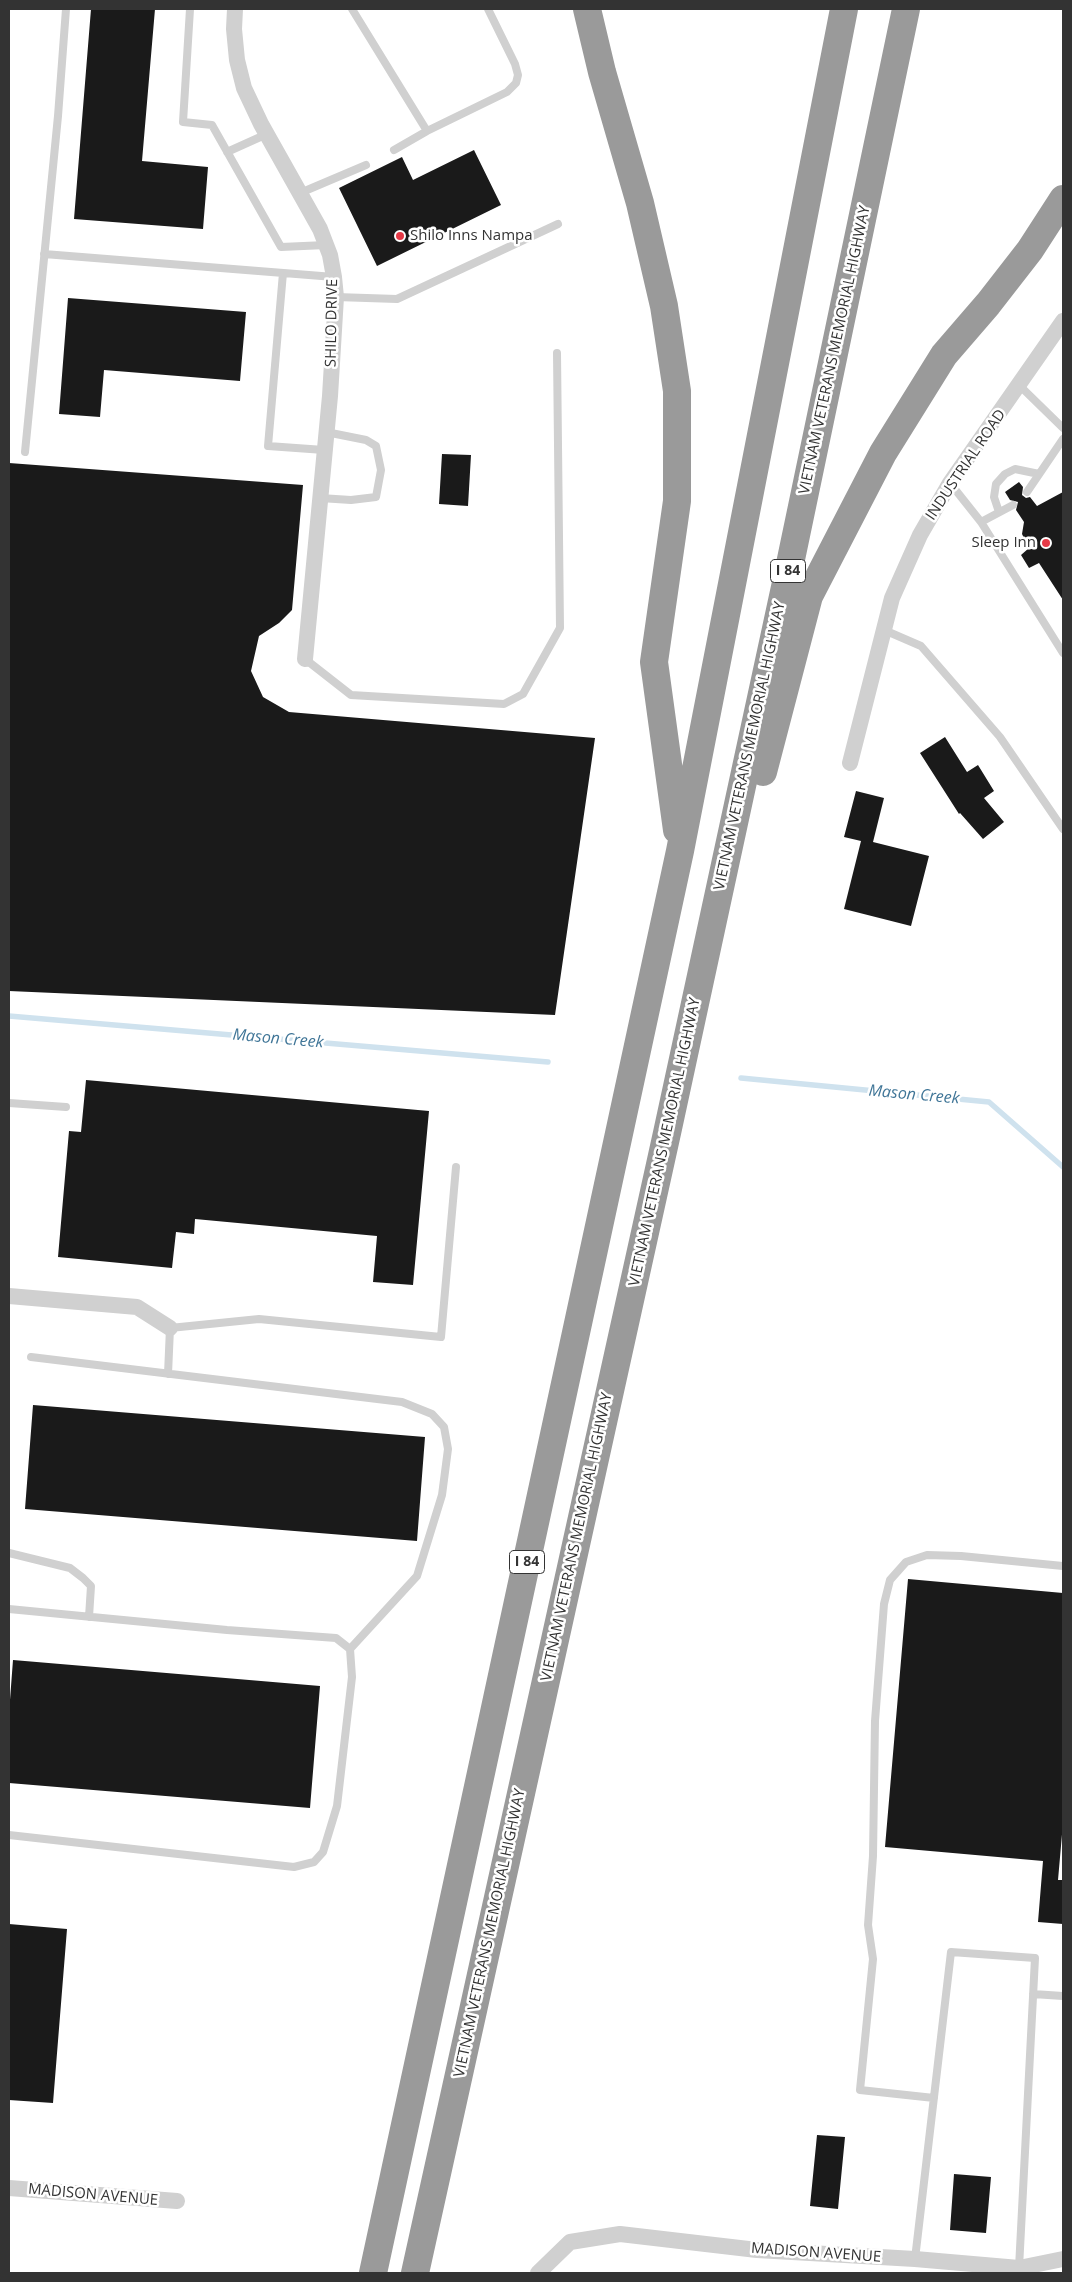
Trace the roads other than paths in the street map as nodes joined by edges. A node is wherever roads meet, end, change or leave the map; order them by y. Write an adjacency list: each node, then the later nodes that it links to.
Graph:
1 (66, 9): 18 (lane)
2 (190, 9): 12 (lane)
3 (235, 9): 10 (street, SHILO DRIVE)
4 (352, 9): 9 (lane)
5 (488, 9): 9 (lane)
6 (586, 9): 42 (highway)
7 (844, 9): 42 (highway, I 84)
8 (906, 9): 45 (highway, VIETNAM VETERANS MEMORIAL HIGHWAY / I 84)
9 (427, 131): 11 (lane)
10 (267, 134): 12 (lane); 14 (street, SHILO DRIVE)
11 (394, 150)
12 (227, 152): 17 (lane)
13 (366, 164): 14 (lane)
14 (300, 193): 17 (street, SHILO DRIVE)
15 (1063, 199): 45 (highway)
16 (558, 224): 21 (lane)
17 (326, 245): 20 (street, SHILO DRIVE)
18 (44, 254): 19 (lane); 29 (lane)
19 (283, 273): 20 (lane); 28 (lane)
20 (334, 277): 21 (street, SHILO DRIVE)
21 (336, 297): 26 (street, SHILO DRIVE)
22 (1063, 321): 24 (street, INDUSTRIAL ROAD)
23 (557, 353): 39 (lane)
24 (1020, 386): 25 (lane); 31 (street, INDUSTRIAL ROAD)
25 (1063, 428)
26 (326, 432): 28 (street, SHILO DRIVE); 33 (lane)
27 (1063, 439): 30 (lane)
28 (324, 450): 33 (street, SHILO DRIVE)
29 (26, 452)
30 (1039, 474): 32 (lane); 35 (lane)
31 (950, 483): 36 (lane); 37 (street, INDUSTRIAL ROAD)
32 (1027, 492)
33 (320, 498): 39 (street, SHILO DRIVE)
34 (1013, 505): 35 (lane)
35 (998, 512): 36 (lane)
36 (981, 522): 38 (lane)
37 (884, 630): 40 (street, INDUSTRIAL ROAD); 41 (lane)
38 (1063, 653)
39 (305, 659)
40 (850, 763)
41 (1063, 829)
42 (680, 851): 65 (highway, I 84)
43 (9, 1103): 44 (lane)
44 (66, 1107)
45 (667, 1133): 66 (highway, VIETNAM VETERANS MEMORIAL HIGHWAY / I 84)
46 (456, 1168): 48 (lane)
47 (9, 1296): 48 (street)
48 (170, 1328): 50 (lane)
49 (31, 1357): 50 (lane)
50 (168, 1374): 55 (lane)
51 (9, 1553): 54 (lane)
52 (1063, 1566): 59 (lane)
53 (9, 1609): 54 (lane)
54 (89, 1617): 55 (lane)
55 (350, 1648): 56 (lane)
56 (9, 1835)
57 (1034, 1994): 58 (lane); 59 (lane); 64 (lane)
58 (1063, 1996)
59 (934, 2098): 62 (lane)
60 (9, 2188): 61 (street, MADISON AVENUE)
61 (177, 2201)
62 (915, 2259): 64 (street, MADISON AVENUE); 67 (street, MADISON AVENUE)
63 (1063, 2259): 64 (street, MADISON AVENUE)
64 (1019, 2268)
65 (373, 2273)
66 (415, 2273)
67 (538, 2273)

